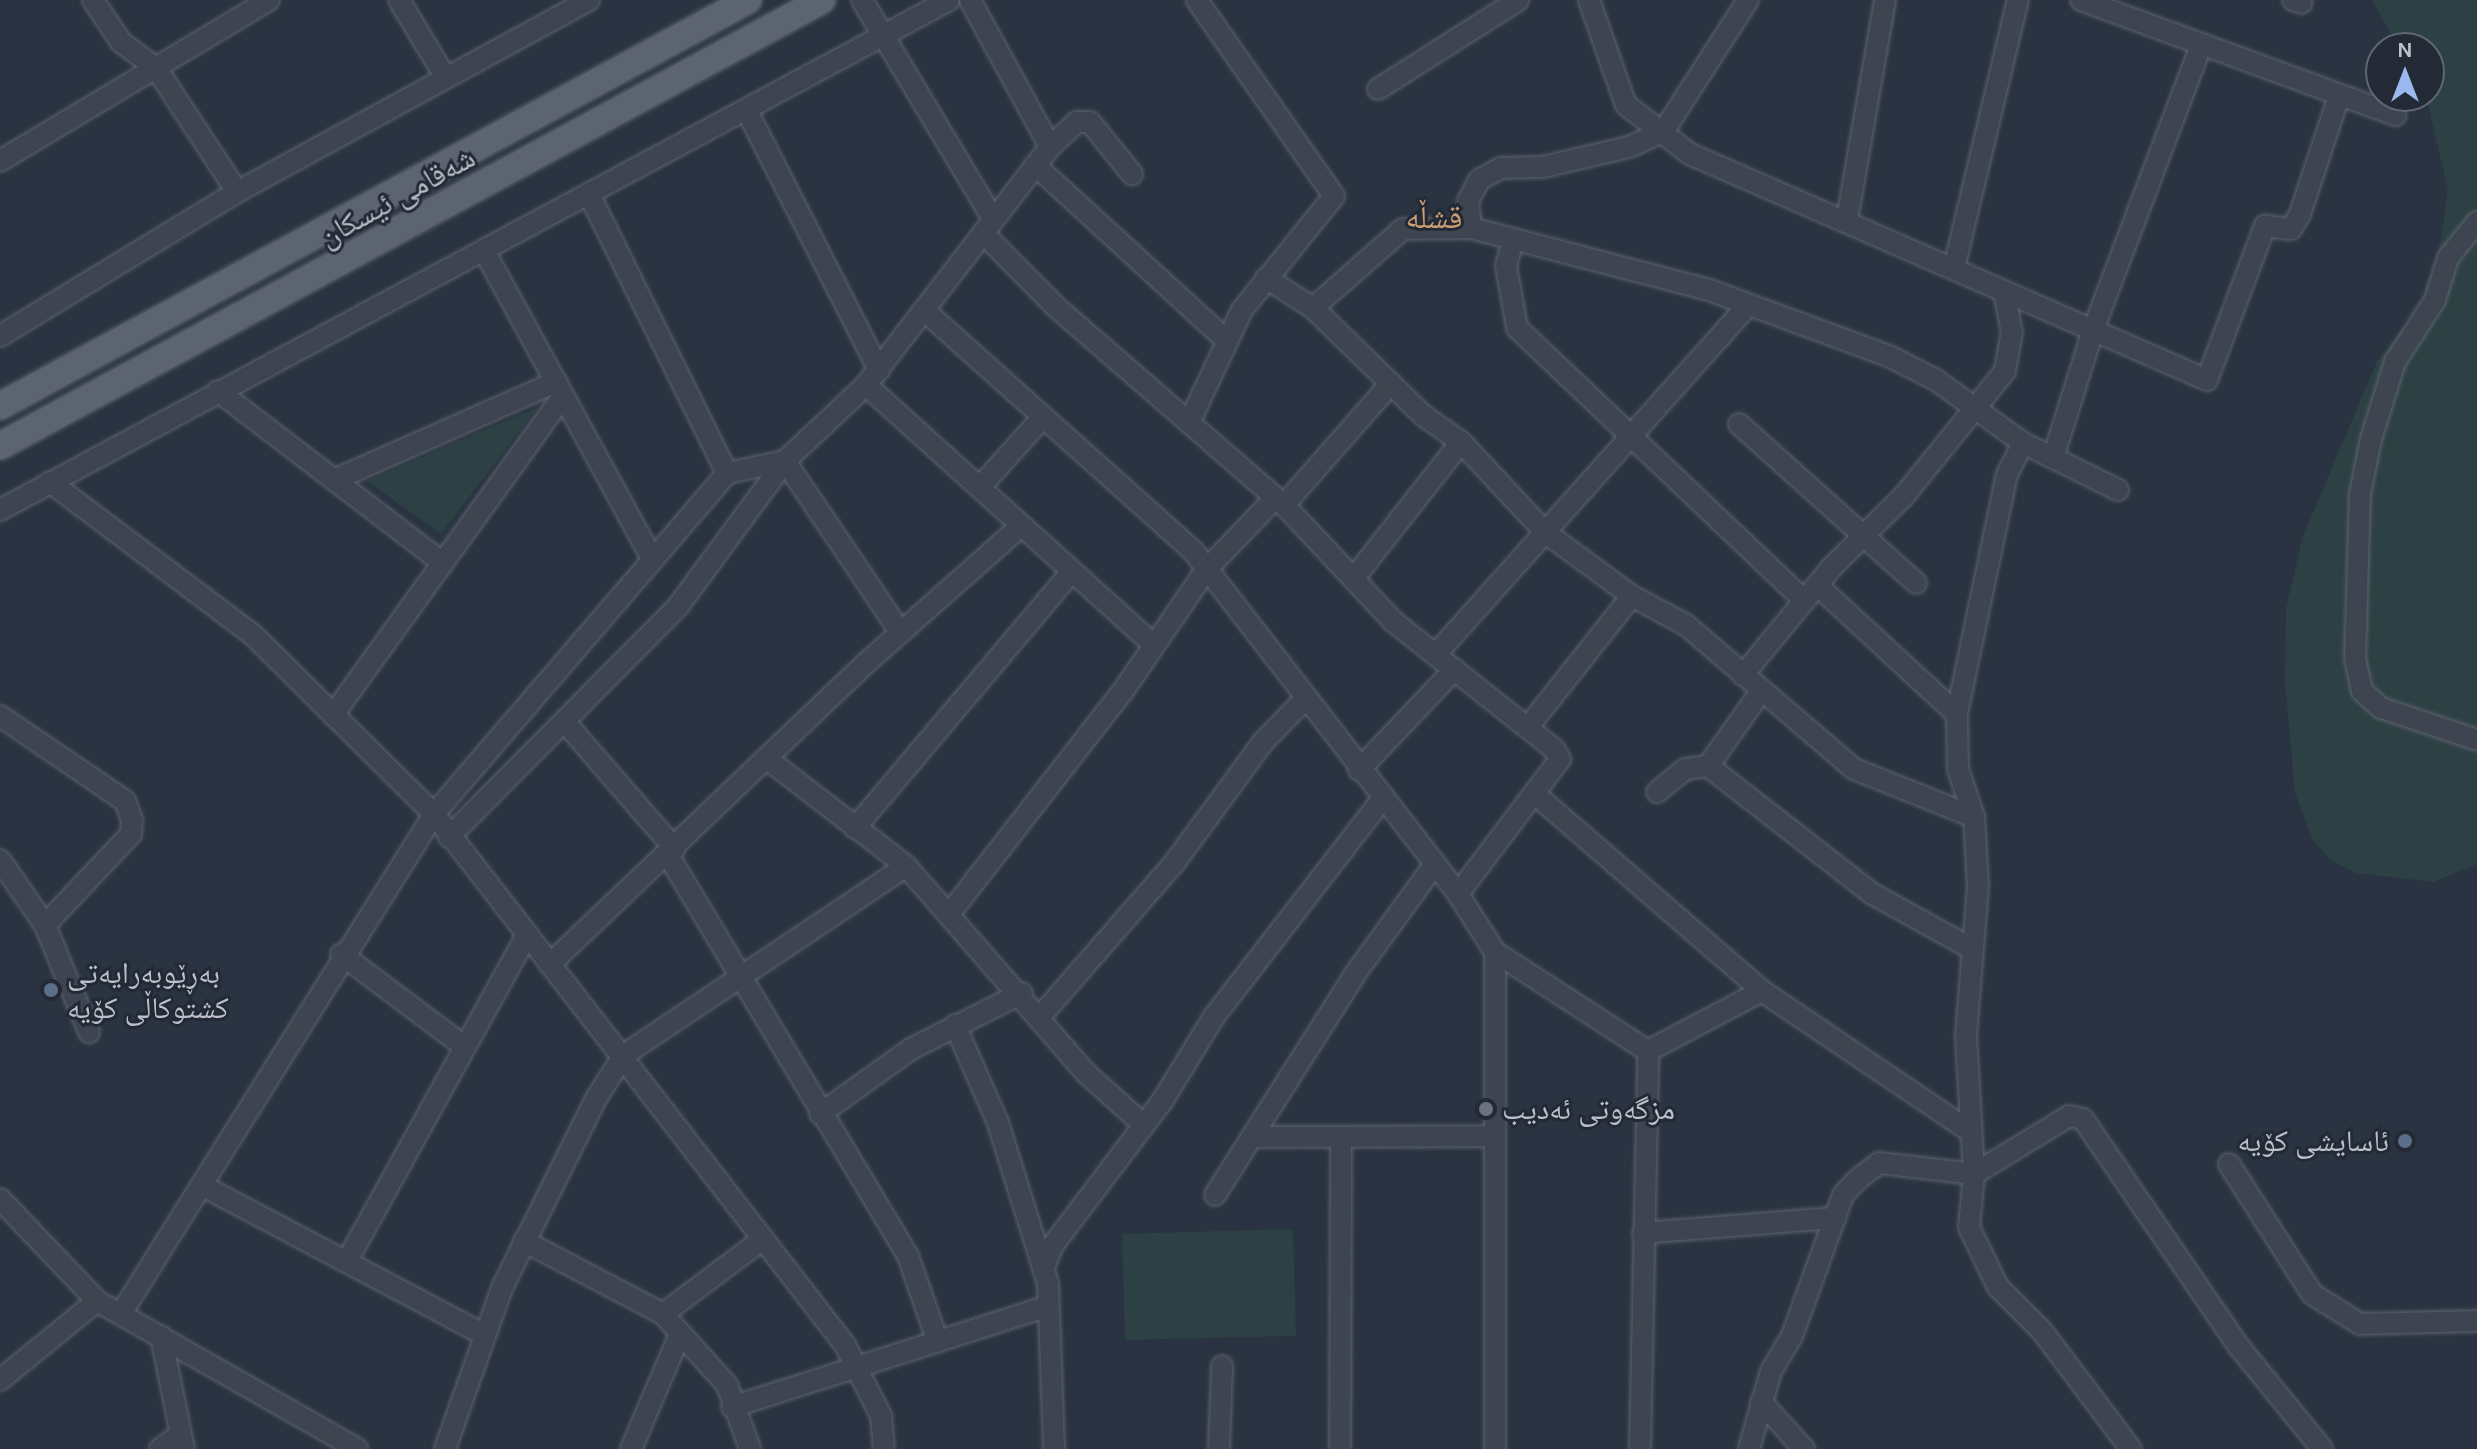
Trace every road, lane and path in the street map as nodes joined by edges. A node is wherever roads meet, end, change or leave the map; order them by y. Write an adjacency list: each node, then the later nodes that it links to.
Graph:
1 (93, 0): 19 (street)
2 (269, 0): 19 (street)
3 (399, 0): 20 (street)
4 (589, 0): 20 (street)
5 (748, 0): 51 (main road, شەقامی ئیسکان)
6 (822, 0): 59 (main road, شەقامی ئیسکان)
7 (862, 0): 17 (street)
8 (949, 0): 17 (street)
9 (970, 0): 26 (street)
10 (1197, 0): 39 (street)
11 (1518, 0): 21 (street)
12 (1589, 0): 25 (street)
13 (1748, 0): 25 (street)
14 (1885, 0): 32 (street)
15 (2018, 0): 38 (street)
16 (2081, 0): 18 (street)
17 (884, 35): 23 (street); 34 (street)
18 (2200, 48): 22 (street); 44 (street)
19 (156, 68): 27 (street); 30 (street)
20 (444, 75): 30 (street)
21 (1378, 89)
22 (2339, 96): 24 (street); 44 (street)
23 (747, 111): 31 (street); 47 (street)
24 (2396, 115)
25 (1663, 132): 32 (street); 35 (street)
26 (1050, 147): 28 (street); 29 (street)
27 (0, 161)
28 (1035, 165): 34 (street); 46 (street)
29 (1132, 174)
30 (237, 192): 45 (street)
31 (590, 196): 37 (street); 62 (street)
32 (1847, 220): 38 (street)
33 (2477, 222): 92 (street)
34 (988, 226): 43 (street); 54 (street)
35 (1471, 228): 36 (street); 41 (street)
36 (1513, 240): 42 (street); 56 (street)
37 (486, 254): 49 (street); 50 (street)
38 (1954, 268): 40 (street)
39 (1266, 278): 41 (street); 46 (street)
40 (2004, 291): 44 (street); 52 (street)
41 (1313, 308): 48 (street)
42 (1746, 308): 52 (street); 56 (street)
43 (926, 312): 47 (street); 53 (street)
44 (2093, 330): 60 (street)
45 (0, 336)
46 (1227, 341): 54 (street)
47 (873, 378): 61 (street); 65 (street)
48 (1391, 383): 57 (street); 67 (street)
49 (559, 389): 63 (street); 72 (street); 73 (street)
50 (218, 391): 63 (street); 64 (street)
51 (0, 406)
52 (1975, 408): 58 (street); 71 (street)
53 (1042, 418): 65 (street); 74 (street)
54 (1189, 423): 67 (street)
55 (1739, 424): 71 (street)
56 (1629, 437): 70 (street); 78 (street)
57 (1461, 442): 70 (street); 76 (street)
58 (2023, 443): 60 (street); 87 (street)
59 (0, 446)
60 (2053, 458): 66 (street)
61 (785, 461): 62 (street); 80 (street); 90 (street)
62 (727, 473): 72 (street)
63 (334, 480): 73 (street)
64 (50, 482): 68 (street); 88 (street)
65 (981, 486): 69 (street)
66 (2118, 490)
67 (1279, 502): 74 (street); 76 (street)
68 (0, 510)
69 (1021, 526): 75 (street); 80 (street)
70 (1546, 533): 79 (street); 82 (street)
71 (1863, 536): 77 (street); 78 (street)
72 (652, 559): 99 (street)
73 (443, 563): 88 (street)
74 (1206, 570): 81 (street); 86 (street)
75 (1072, 571): 81 (street); 101 (street)
76 (1354, 578): 82 (street)
77 (1916, 583)
78 (1810, 593): 84 (street); 87 (street)
79 (1632, 596): 84 (street); 91 (street)
80 (901, 633): 93 (street)
81 (1153, 644): 108 (street)
82 (1437, 653): 83 (street)
83 (1455, 669): 91 (street); 95 (street)
84 (1743, 675): 85 (street)
85 (1762, 690): 94 (street); 100 (street)
86 (1304, 700): 95 (street); 118 (street)
87 (1957, 714): 100 (street)
88 (333, 715): 99 (street)
89 (0, 716): 109 (street)
90 (564, 721): 102 (street); 103 (street)
91 (1528, 727): 97 (street)
92 (2477, 740)
93 (766, 758): 101 (street); 103 (street)
94 (1708, 766): 96 (street); 111 (street)
95 (1359, 770): 98 (street)
96 (1657, 792)
97 (1536, 795): 107 (street); 116 (street)
98 (1384, 797): 105 (street); 125 (street)
99 (434, 814): 102 (street); 113 (street)
100 (1974, 817): 111 (street)
101 (855, 828): 106 (street)
102 (449, 837): 110 (street)
103 (672, 852): 114 (street); 115 (street)
104 (0, 860): 109 (street)
105 (1435, 864): 107 (street); 128 (street)
106 (906, 866): 108 (street); 115 (street)
107 (1458, 894): 112 (street)
108 (950, 913): 117 (street)
109 (45, 925): 120 (street)
110 (527, 935): 114 (street); 121 (street)
111 (1972, 949): 126 (street)
112 (1495, 952): 122 (street); 127 (street)
113 (341, 954): 121 (street); 132 (street)
114 (550, 964): 123 (street)
115 (745, 977): 123 (street); 124 (street)
116 (1762, 991): 122 (street); 126 (street)
117 (1022, 993): 118 (street); 119 (street)
118 (1039, 1018): 125 (street)
119 (955, 1025): 124 (street); 140 (street)
120 (89, 1032)
121 (465, 1047): 139 (street)
122 (1648, 1051): 136 (street)
123 (624, 1055): 137 (street); 138 (street)
124 (820, 1114): 149 (street)
125 (1144, 1125): 140 (street)
126 (1971, 1132): 131 (street)
127 (1495, 1136): 129 (street); 165 (street)
128 (1257, 1137): 129 (street); 133 (street)
129 (1341, 1141): 164 (street)
130 (2229, 1164): 145 (street)
131 (1974, 1174): 135 (street); 169 (street); 170 (street)
132 (203, 1186): 139 (street); 143 (street)
133 (1215, 1195)
134 (0, 1199): 141 (street)
135 (1835, 1218): 136 (street); 153 (street)
136 (1643, 1233): 166 (street)
137 (763, 1239): 144 (street); 151 (street)
138 (524, 1241): 144 (street); 147 (street)
139 (347, 1261): 147 (street)
140 (1044, 1267): 142 (street)
141 (97, 1301): 143 (street); 152 (street)
142 (1048, 1306): 149 (street); 162 (street)
143 (122, 1312): 148 (street)
144 (663, 1314): 146 (street)
145 (2477, 1321)
146 (680, 1334): 154 (street); 159 (street)
147 (485, 1335): 158 (street)
148 (161, 1336): 155 (street); 157 (street)
149 (938, 1342): 151 (street)
150 (1222, 1366): 163 (street)
151 (857, 1369): 154 (street); 161 (street)
152 (0, 1380)
153 (1761, 1402): 167 (street); 168 (street)
154 (732, 1407): 160 (street)
155 (182, 1442): 156 (street)
156 (160, 1449)
157 (357, 1449)
158 (445, 1449)
159 (631, 1449)
160 (750, 1449)
161 (884, 1449)
162 (1054, 1449)
163 (1219, 1449)
164 (1340, 1449)
165 (1495, 1449)
166 (1640, 1449)
167 (1749, 1449)
168 (1804, 1449)
169 (2131, 1449)
170 (2322, 1449)

